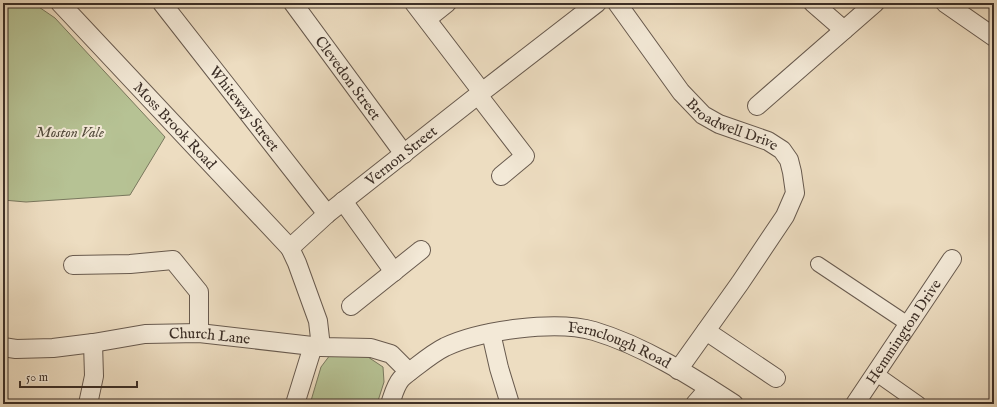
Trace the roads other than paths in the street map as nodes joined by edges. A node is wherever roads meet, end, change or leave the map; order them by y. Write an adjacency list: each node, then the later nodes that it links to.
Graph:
1 (60, 3): 20 (street, Moss Brook Road)
2 (162, 3): 19 (street, Whiteway Street)
3 (293, 3): 16 (street, Clevedon Street)
4 (414, 3): 11 (street)
5 (447, 3): 11 (street)
6 (596, 3): 14 (street, Vernon Street)
7 (617, 3): 28 (street, Broadwell Drive)
8 (813, 3): 12 (street)
9 (875, 3): 12 (street)
10 (945, 3): 13 (street)
11 (427, 19): 14 (street)
12 (844, 30): 15 (street)
13 (994, 37)
14 (480, 93): 16 (street, Vernon Street); 17 (street)
15 (757, 106)
16 (404, 154): 18 (street, Vernon Street)
17 (501, 176)
18 (343, 201): 19 (street, Vernon Street); 25 (street)
19 (327, 214): 20 (street, Vernon Street)
20 (290, 248): 32 (street)
21 (421, 250): 25 (street)
22 (952, 259): 27 (street, Hemmington Drive)
23 (818, 264): 27 (street)
24 (73, 265): 29 (street)
25 (394, 272): 26 (street)
26 (351, 306)
27 (908, 324): 36 (street, Hemmington Drive)
28 (706, 331): 34 (street, Broadwell Drive); 37 (street)
29 (199, 333): 31 (street, Church Lane); 32 (street, Church Lane)
30 (491, 333): 34 (street, Fernclough Road); 35 (street, Fernclough Road); 42 (street)
31 (93, 344): 33 (street, Church Lane); 39 (street)
32 (317, 346): 35 (street, Church Lane); 40 (street)
33 (3, 347)
34 (678, 370): 38 (street, Fernclough Road)
35 (409, 372): 41 (street, Fernclough Road)
36 (875, 373): 45 (street, Hemmington Drive); 46 (street)
37 (776, 378)
38 (709, 388): 43 (street); 44 (street, Fernclough Road)
39 (88, 404)
40 (295, 404)
41 (390, 404)
42 (510, 404)
43 (695, 404)
44 (734, 404)
45 (855, 404)
46 (919, 404)

